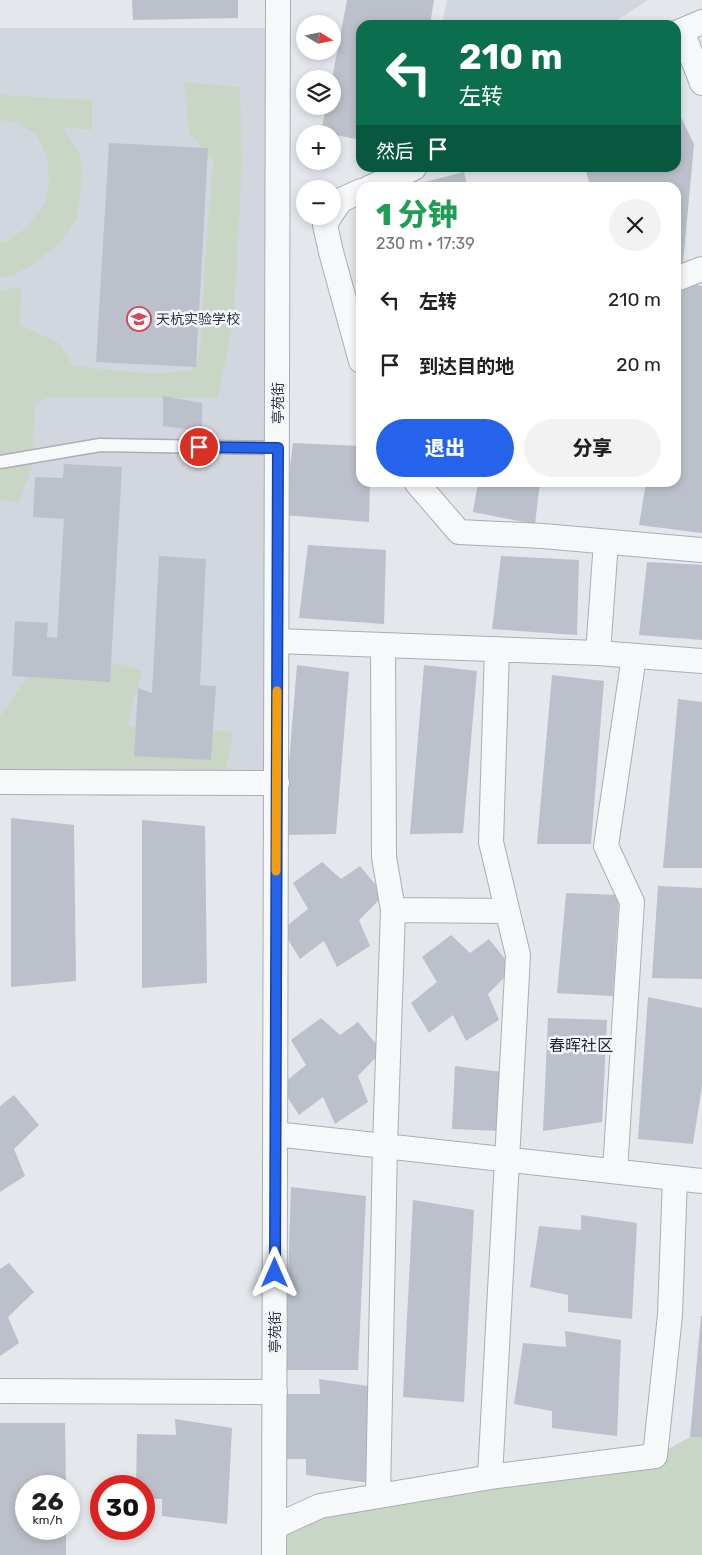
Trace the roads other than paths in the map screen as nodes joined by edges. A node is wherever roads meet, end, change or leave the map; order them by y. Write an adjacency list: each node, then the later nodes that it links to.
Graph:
1 (278, 0): 12 (street, 亭苑街)
2 (687, 28): 3 (street)
3 (702, 83)
4 (405, 172): 5 (street)
5 (382, 182)
6 (356, 193): 7 (street)
7 (341, 201)
8 (324, 225): 11 (street)
9 (702, 269): 10 (street)
10 (681, 277)
11 (356, 343)
12 (278, 448): 13 (lane); 17 (street, 亭苑街)
13 (0, 462)
14 (420, 487): 15 (street)
15 (606, 542): 16 (street); 20 (street)
16 (702, 550)
17 (277, 641): 18 (street); 24 (street, 亭苑街)
18 (383, 645): 19 (street); 25 (street)
19 (497, 650): 20 (street); 26 (street)
20 (598, 653): 21 (street)
21 (634, 656): 22 (street); 30 (street)
22 (702, 661)
23 (0, 782): 24 (street)
24 (276, 783): 27 (street, 亭苑街)
25 (393, 910): 26 (street); 28 (street)
26 (507, 911): 29 (street)
27 (275, 1134): 28 (street); 34 (street, 亭苑街)
28 (384, 1146): 29 (street); 36 (street)
29 (507, 1159): 30 (street); 35 (street)
30 (615, 1171): 31 (street)
31 (675, 1178): 32 (street); 35 (street)
32 (702, 1181)
33 (0, 1391): 34 (street)
34 (275, 1392): 37 (street, 亭苑街)
35 (490, 1477): 36 (street)
36 (378, 1496): 37 (street)
37 (274, 1527): 38 (street, 亭苑街)
38 (274, 1555)

